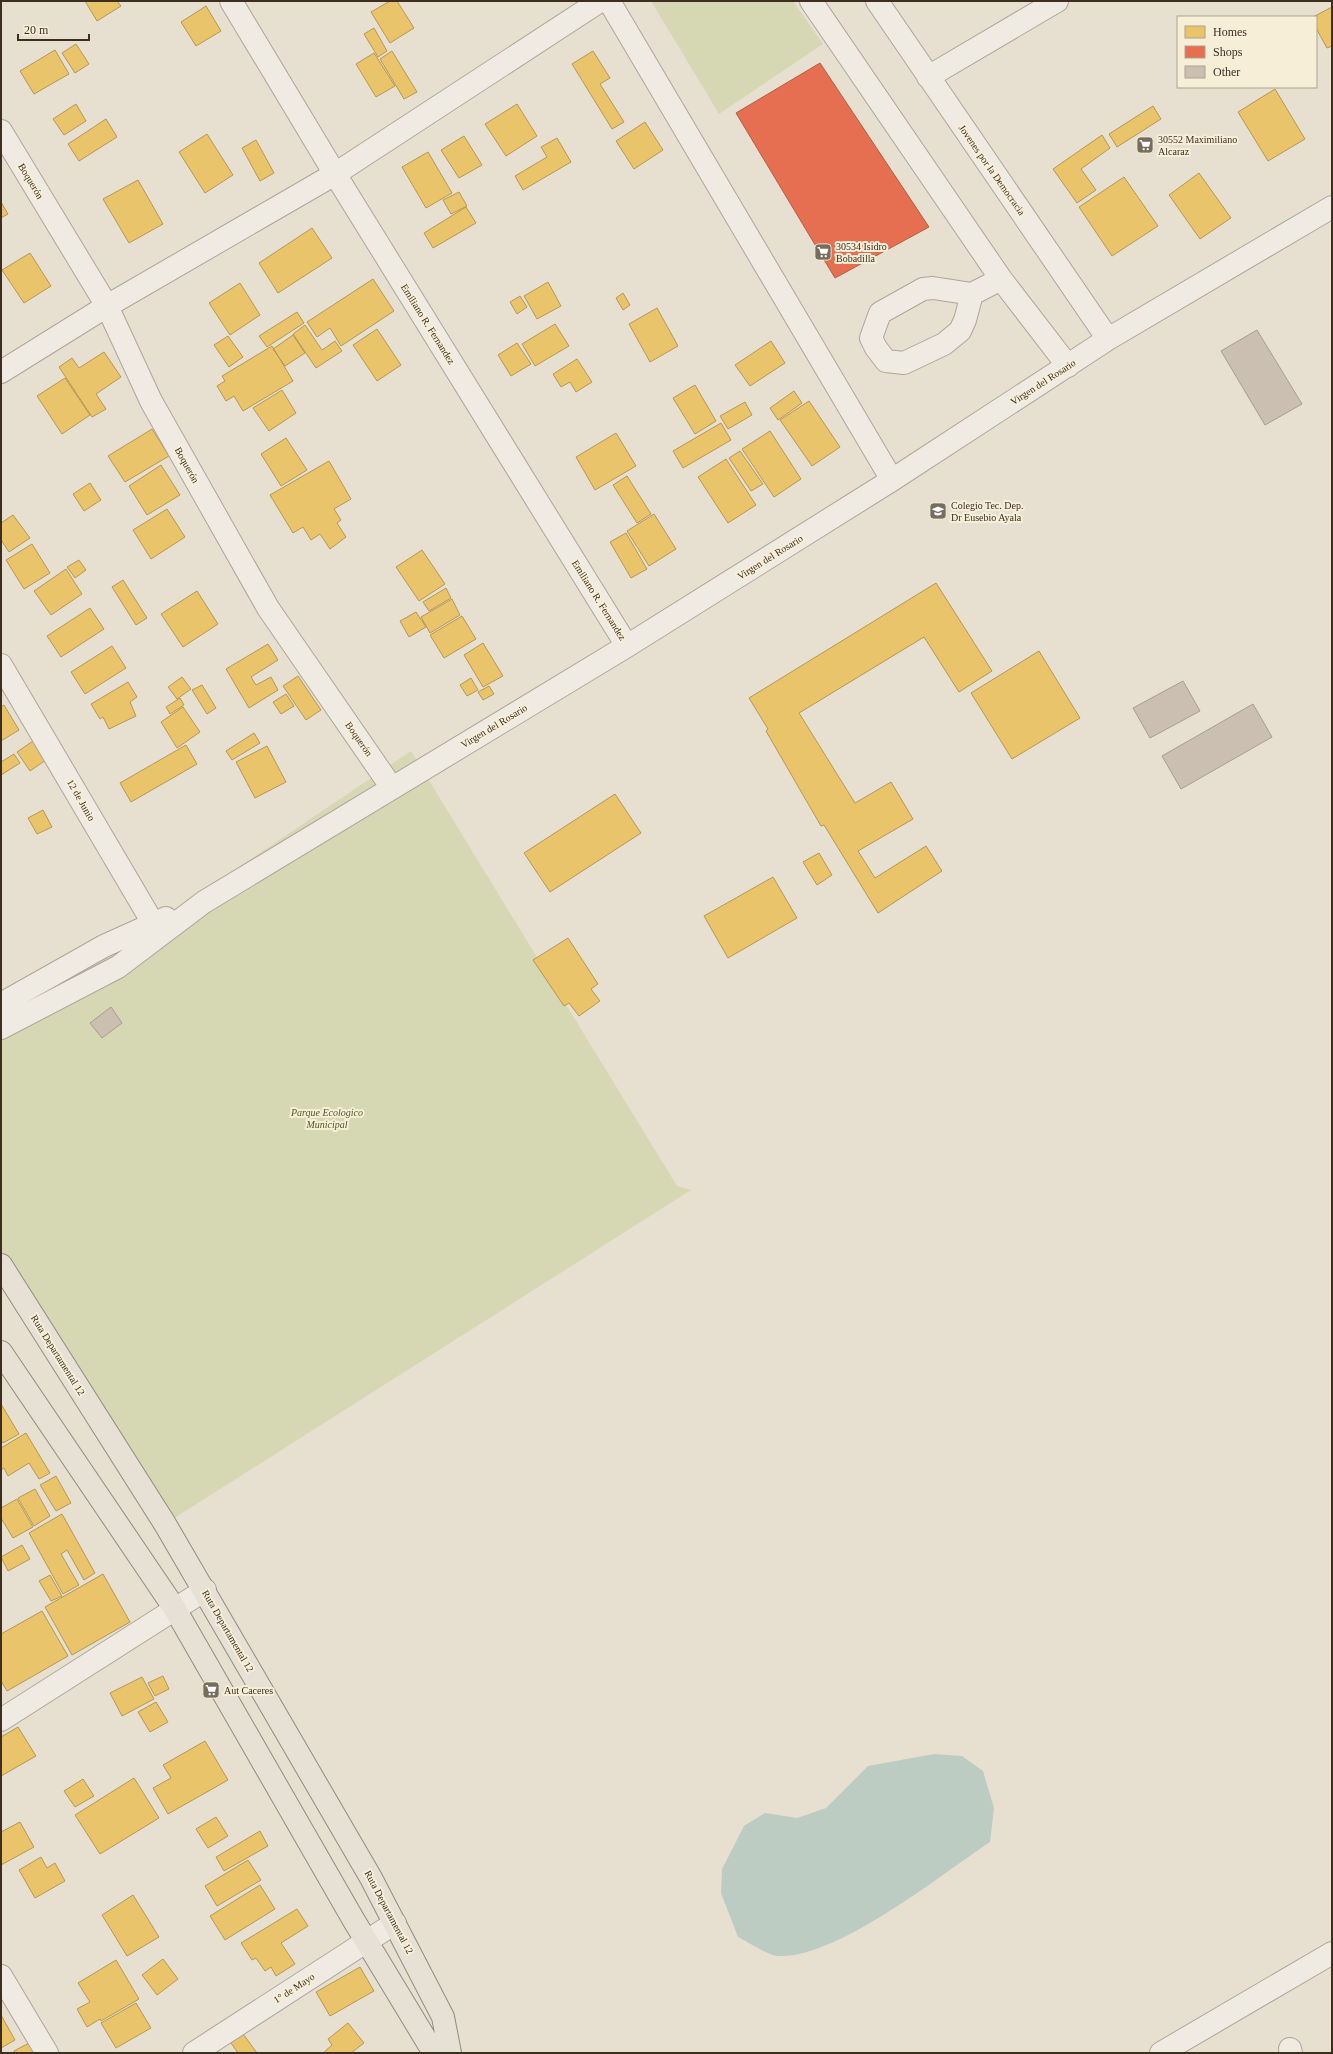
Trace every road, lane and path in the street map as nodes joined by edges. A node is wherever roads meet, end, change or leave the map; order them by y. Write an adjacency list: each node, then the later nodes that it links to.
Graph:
1 (231, 1): 9 (street, Emiliano R. Fernandez)
2 (600, 1): 9 (street)
3 (609, 1): 17 (street)
4 (811, 1): 11 (street)
5 (877, 1): 7 (street, Jovenes por la Democracia)
6 (1057, 1): 7 (street)
7 (928, 77): 14 (street, Jovenes por la Democracia)
8 (1, 131): 13 (street, Boquerón)
9 (335, 174): 13 (street); 18 (street, Emiliano R. Fernandez)
10 (1332, 207): 14 (street, Virgen del Rosario)
11 (1001, 279): 12 (street); 15 (street)
12 (972, 294)
13 (107, 306): 16 (street); 20 (street, Boquerón)
14 (1108, 339): 15 (street, Virgen del Rosario)
15 (1068, 366): 17 (street, Virgen del Rosario)
16 (1, 372)
17 (892, 480): 18 (street, Virgen del Rosario)
18 (627, 646): 20 (street, Virgen del Rosario)
19 (1, 665): 21 (street, 12 de Junio)
20 (392, 788): 21 (street, Virgen del Rosario)
21 (157, 930): 22 (street); 23 (street)
22 (1, 1004)
23 (1, 1028)
24 (1, 1265): 26 (main road, Ruta Departamental 12)
25 (1, 1352): 27 (main road)
26 (205, 1590): 27 (street); 29 (main road, Ruta Departamental 12)
27 (175, 1610): 28 (street); 30 (main road)
28 (1, 1720)
29 (395, 1923): 30 (street, 1° de Mayo); 36 (main road, Ruta Departamental 12)
30 (366, 1941): 34 (street, 1° de Mayo); 35 (main road)
31 (1332, 1953): 37 (street)
32 (1, 1976): 33 (street)
33 (47, 2053)
34 (194, 2053)
35 (434, 2053)
36 (450, 2053)
37 (1161, 2053)

